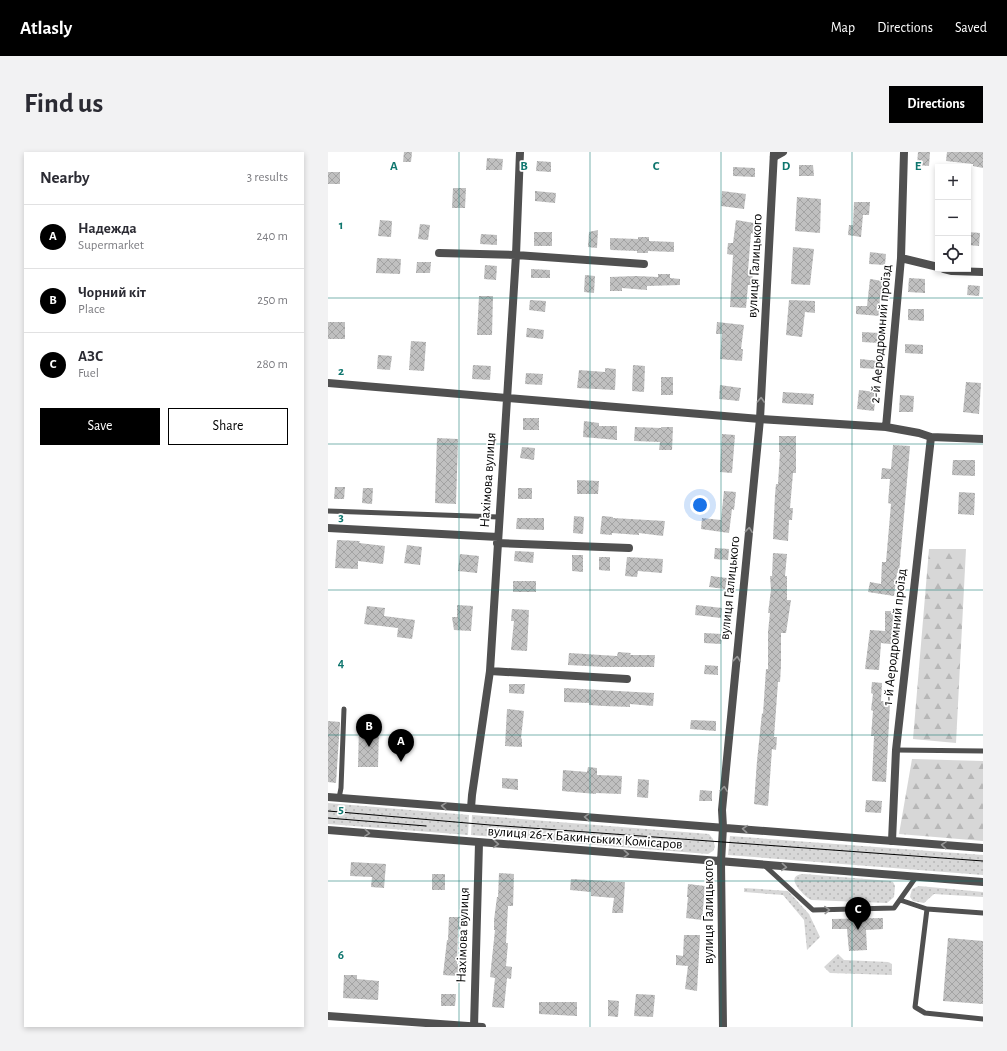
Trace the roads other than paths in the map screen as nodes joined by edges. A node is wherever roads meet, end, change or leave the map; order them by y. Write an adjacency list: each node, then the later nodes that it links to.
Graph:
1 (520, 152): 6 (street, Нахімова вулиця)
2 (783, 152): 4 (street)
3 (904, 152): 7 (street)
4 (774, 155): 14 (street, вулиця Галицького, one-way to 4)
5 (439, 253): 6 (street)
6 (516, 255): 8 (street); 13 (street, Нахімова вулиця)
7 (901, 258): 9 (street, 2-й Аеродромний проїзд); 15 (street, 2-й Аеродромний проїзд)
8 (644, 264)
9 (935, 266)
10 (971, 272): 11 (street)
11 (983, 272)
12 (328, 383): 13 (street)
13 (506, 398): 14 (street); 19 (street, Нахімова вулиця)
14 (760, 419): 15 (street); 31 (street, вулиця Галицького, one-way to 14)
15 (886, 427): 16 (street)
16 (931, 437): 17 (street); 26 (street, 1-й Аеродромний проїзд)
17 (983, 439)
18 (328, 512): 19 (lane)
19 (499, 517): 21 (street, Нахімова вулиця)
20 (328, 528): 21 (street)
21 (497, 540): 22 (street); 23 (street, Нахімова вулиця)
22 (629, 548)
23 (490, 672): 24 (street); 30 (street, Нахімова вулиця)
24 (627, 679)
25 (344, 709): 29 (lane)
26 (896, 750): 27 (lane); 33 (street, 1-й Аеродромний проїзд)
27 (983, 751)
28 (328, 797): 29 (street, вулиця 26-х Бакинських Комісаров)
29 (339, 798): 30 (street, вулиця 26-х Бакинських Комісаров, one-way to 29)
30 (471, 808): 31 (street, вулиця 26-х Бакинських Комісаров, one-way to 30)
31 (723, 827): 33 (street, вулиця 26-х Бакинських Комісаров, one-way to 31); 36 (street, вулиця Галицького)
32 (328, 830): 34 (street, вулиця 26-х Бакинських Комісаров, one-way to 34)
33 (892, 841): 35 (street, вулиця 26-х Бакинських Комісаров, one-way to 33)
34 (478, 843): 36 (street, вулиця 26-х Бакинських Комісаров, one-way to 36); 45 (street, Нахімова вулиця)
35 (983, 848)
36 (722, 862): 37 (street, вулиця 26-х Бакинських Комісаров); 47 (street, вулиця Галицького)
37 (764, 865): 38 (street, вулиця 26-х Бакинських Комісаров, one-way to 38); 40 (lane, one-way to 40)
38 (916, 877): 39 (street, вулиця 26-х Бакинських Комісаров); 40 (lane)
39 (983, 882)
40 (900, 900): 41 (lane)
41 (927, 909): 42 (lane); 44 (lane)
42 (983, 912)
43 (328, 1016): 45 (street)
44 (983, 1019)
45 (474, 1027): 46 (street)
46 (482, 1027)
47 (722, 1027)

